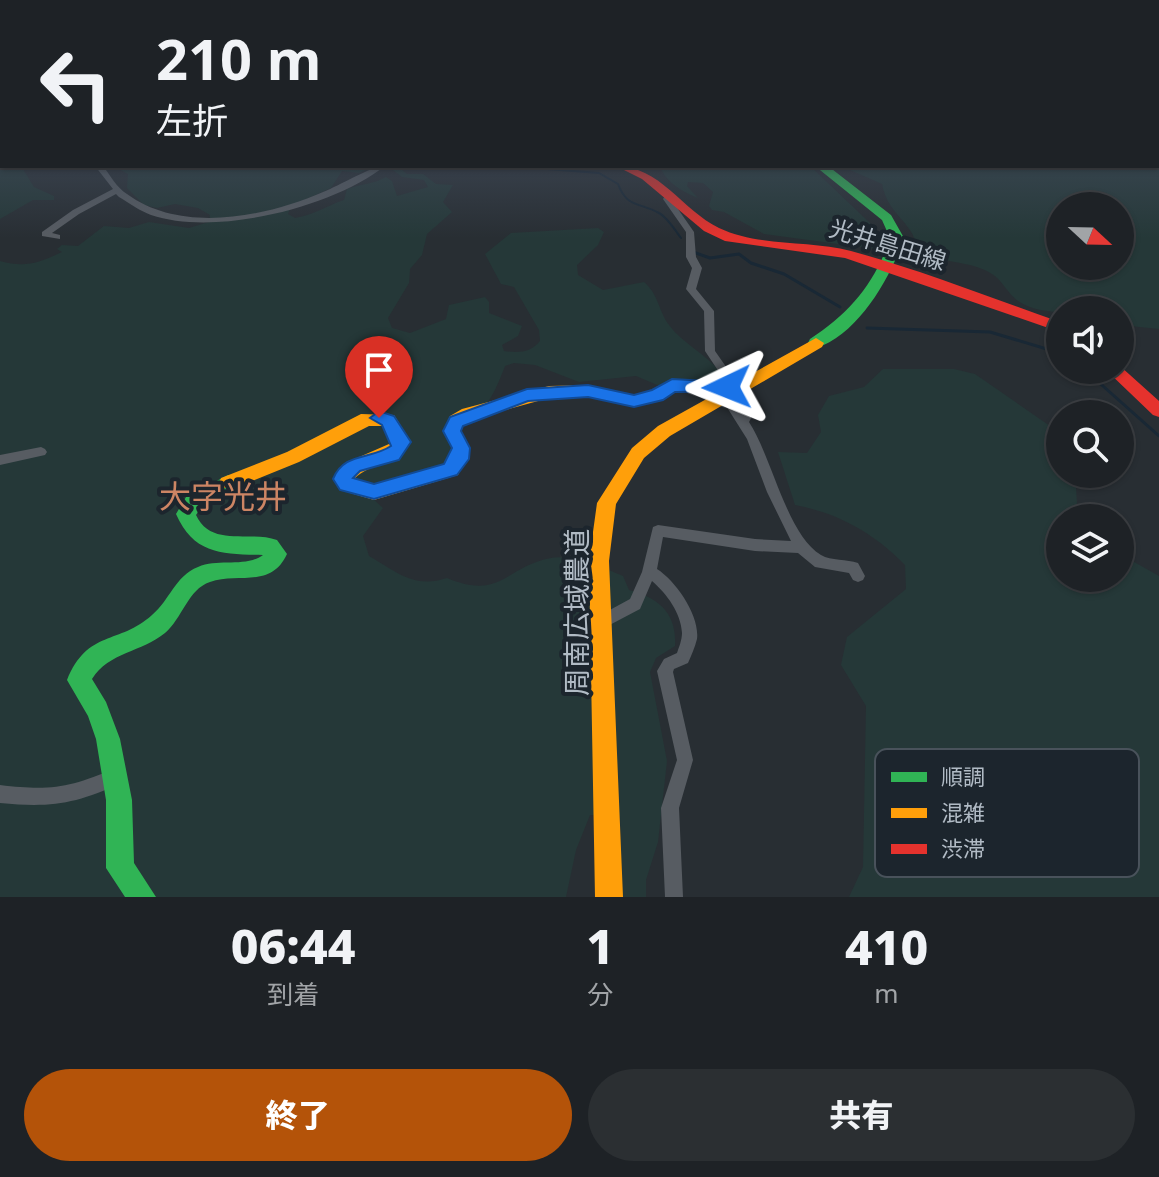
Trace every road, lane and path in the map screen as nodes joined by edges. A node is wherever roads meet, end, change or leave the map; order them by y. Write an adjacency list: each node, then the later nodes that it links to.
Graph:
1 (100, 168): 5 (street)
2 (377, 168): 5 (street)
3 (628, 168): 6 (street, 光井島田線)
4 (823, 168): 8 (street, 周南広域農道)
5 (117, 190): 7 (street)
6 (669, 196): 8 (street, 光井島田線); 11 (street)
7 (57, 237)
8 (885, 267): 9 (street, 光井島田線); 11 (street, 周南広域農道)
9 (1046, 322)
10 (1129, 384): 12 (street)
11 (731, 388): 13 (street); 13 (street); 19 (street, 周南広域農道); 20 (street)
12 (1159, 411)
13 (743, 423): 16 (street)
14 (41, 452): 15 (street)
15 (0, 460)
16 (801, 547): 17 (street); 18 (street)
17 (649, 572): 19 (street); 24 (street)
18 (858, 576)
19 (602, 622): 23 (street, 周南広域農道)
20 (116, 777): 21 (street); 22 (street)
21 (0, 794)
22 (142, 897)
23 (609, 897)
24 (674, 897)

